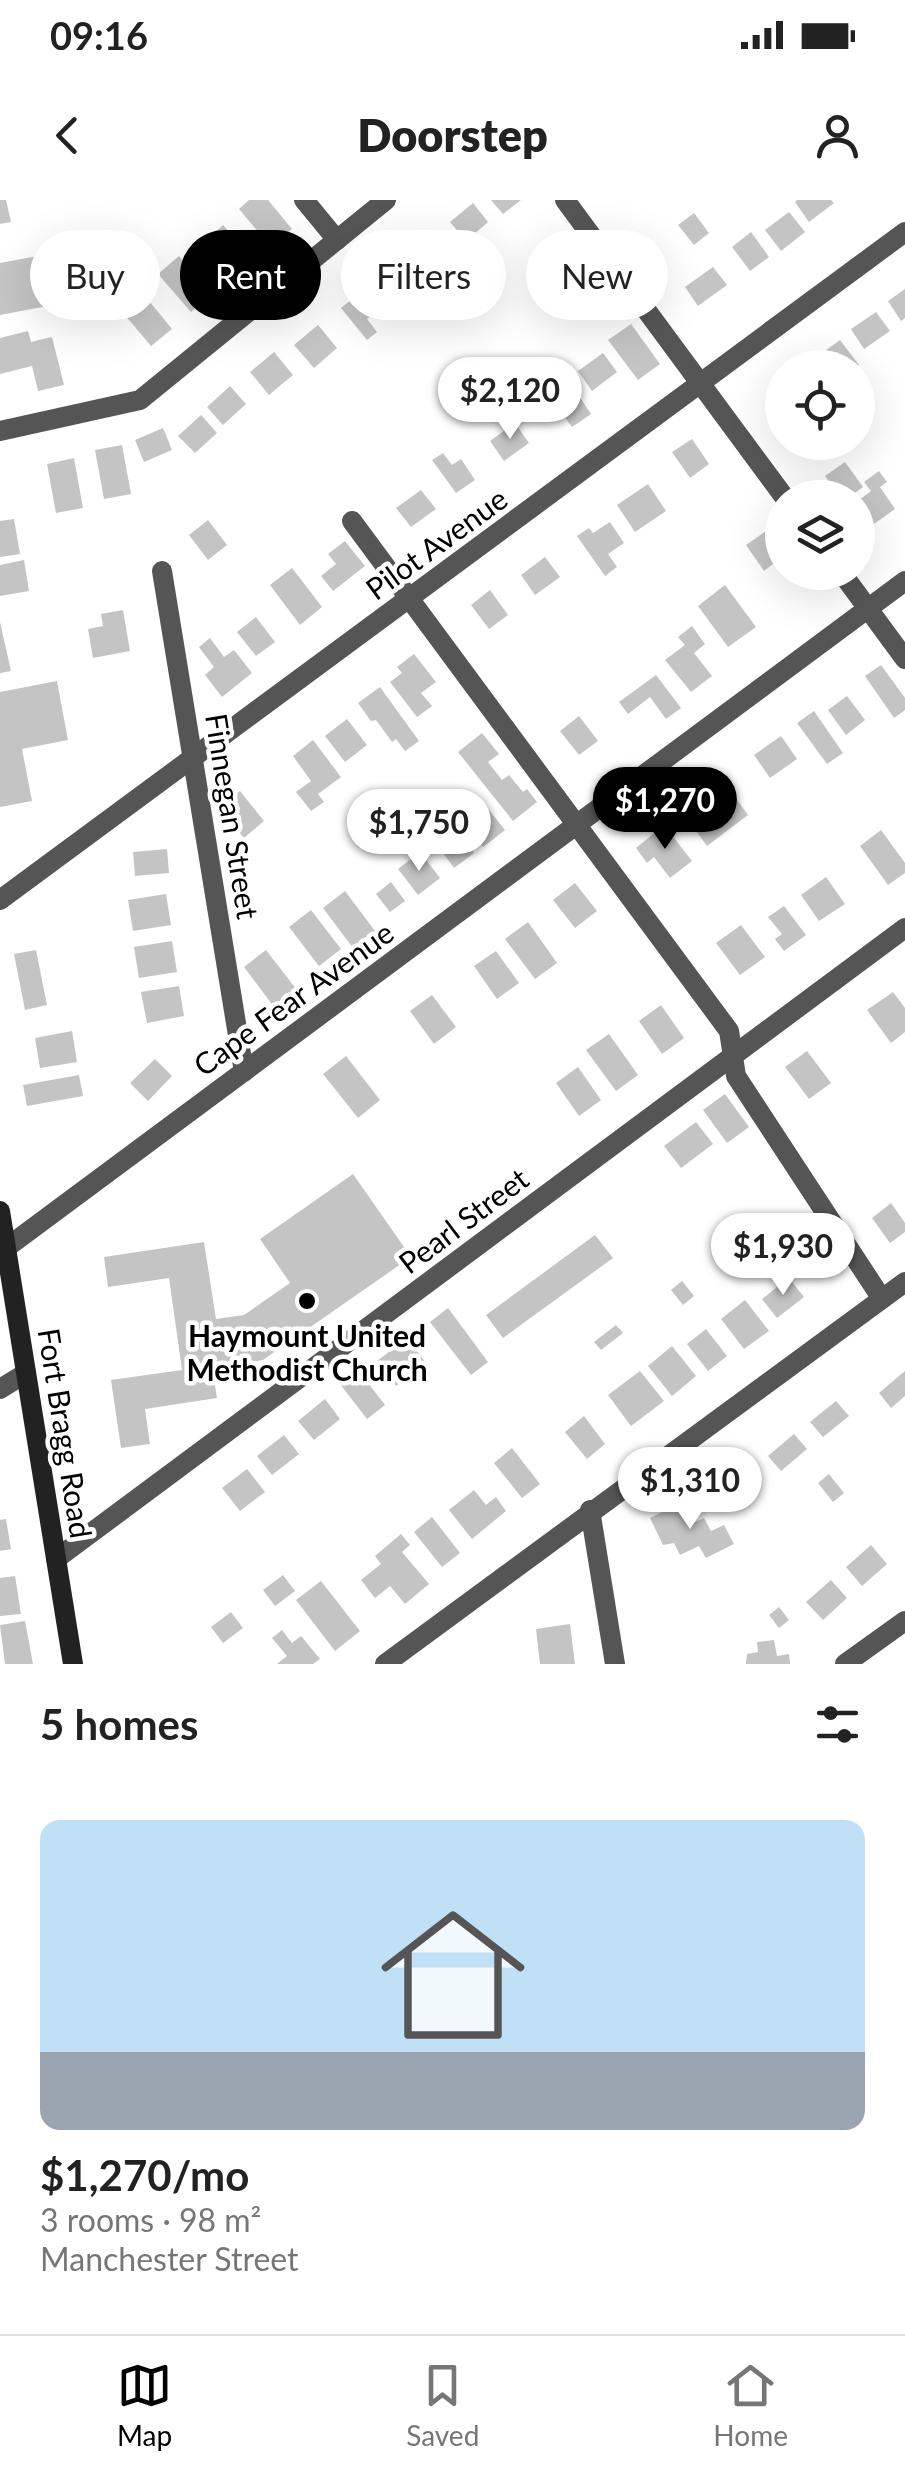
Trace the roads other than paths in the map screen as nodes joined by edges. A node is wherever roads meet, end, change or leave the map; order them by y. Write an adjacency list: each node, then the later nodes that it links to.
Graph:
1 (304, 200): 5 (street)
2 (386, 200): 5 (street)
3 (565, 200): 6 (street)
4 (905, 232): 6 (street, Pilot Avenue)
5 (337, 240): 7 (street)
6 (701, 384): 8 (street); 13 (street, Pilot Avenue)
7 (0, 432)
8 (772, 480)
9 (352, 521): 13 (street)
10 (162, 570): 16 (street, Finnegan Street)
11 (905, 581): 14 (street, Cape Fear Avenue)
12 (854, 590): 14 (street)
13 (410, 598): 16 (street, Pilot Avenue); 17 (street)
14 (868, 609): 15 (street); 17 (street, Cape Fear Avenue)
15 (905, 659)
16 (193, 758): 18 (street, Pilot Avenue); 21 (street, Finnegan Street)
17 (577, 826): 20 (street); 21 (street, Cape Fear Avenue)
18 (0, 900)
19 (905, 928): 20 (street, Pearl Street)
20 (732, 1056): 25 (street); 29 (street, Pearl Street)
21 (244, 1072): 23 (street, Cape Fear Avenue)
22 (0, 1211): 23 (main road, Fort Bragg Road)
23 (6, 1248): 26 (main road, Fort Bragg Road)
24 (905, 1282): 25 (street)
25 (882, 1299): 28 (street)
26 (26, 1374): 27 (street); 29 (main road, Fort Bragg Road)
27 (0, 1389)
28 (590, 1510): 32 (street); 33 (street)
29 (56, 1558): 31 (main road, Fort Bragg Road)
30 (905, 1621): 34 (street)
31 (73, 1664)
32 (385, 1664)
33 (615, 1664)
34 (845, 1664)

